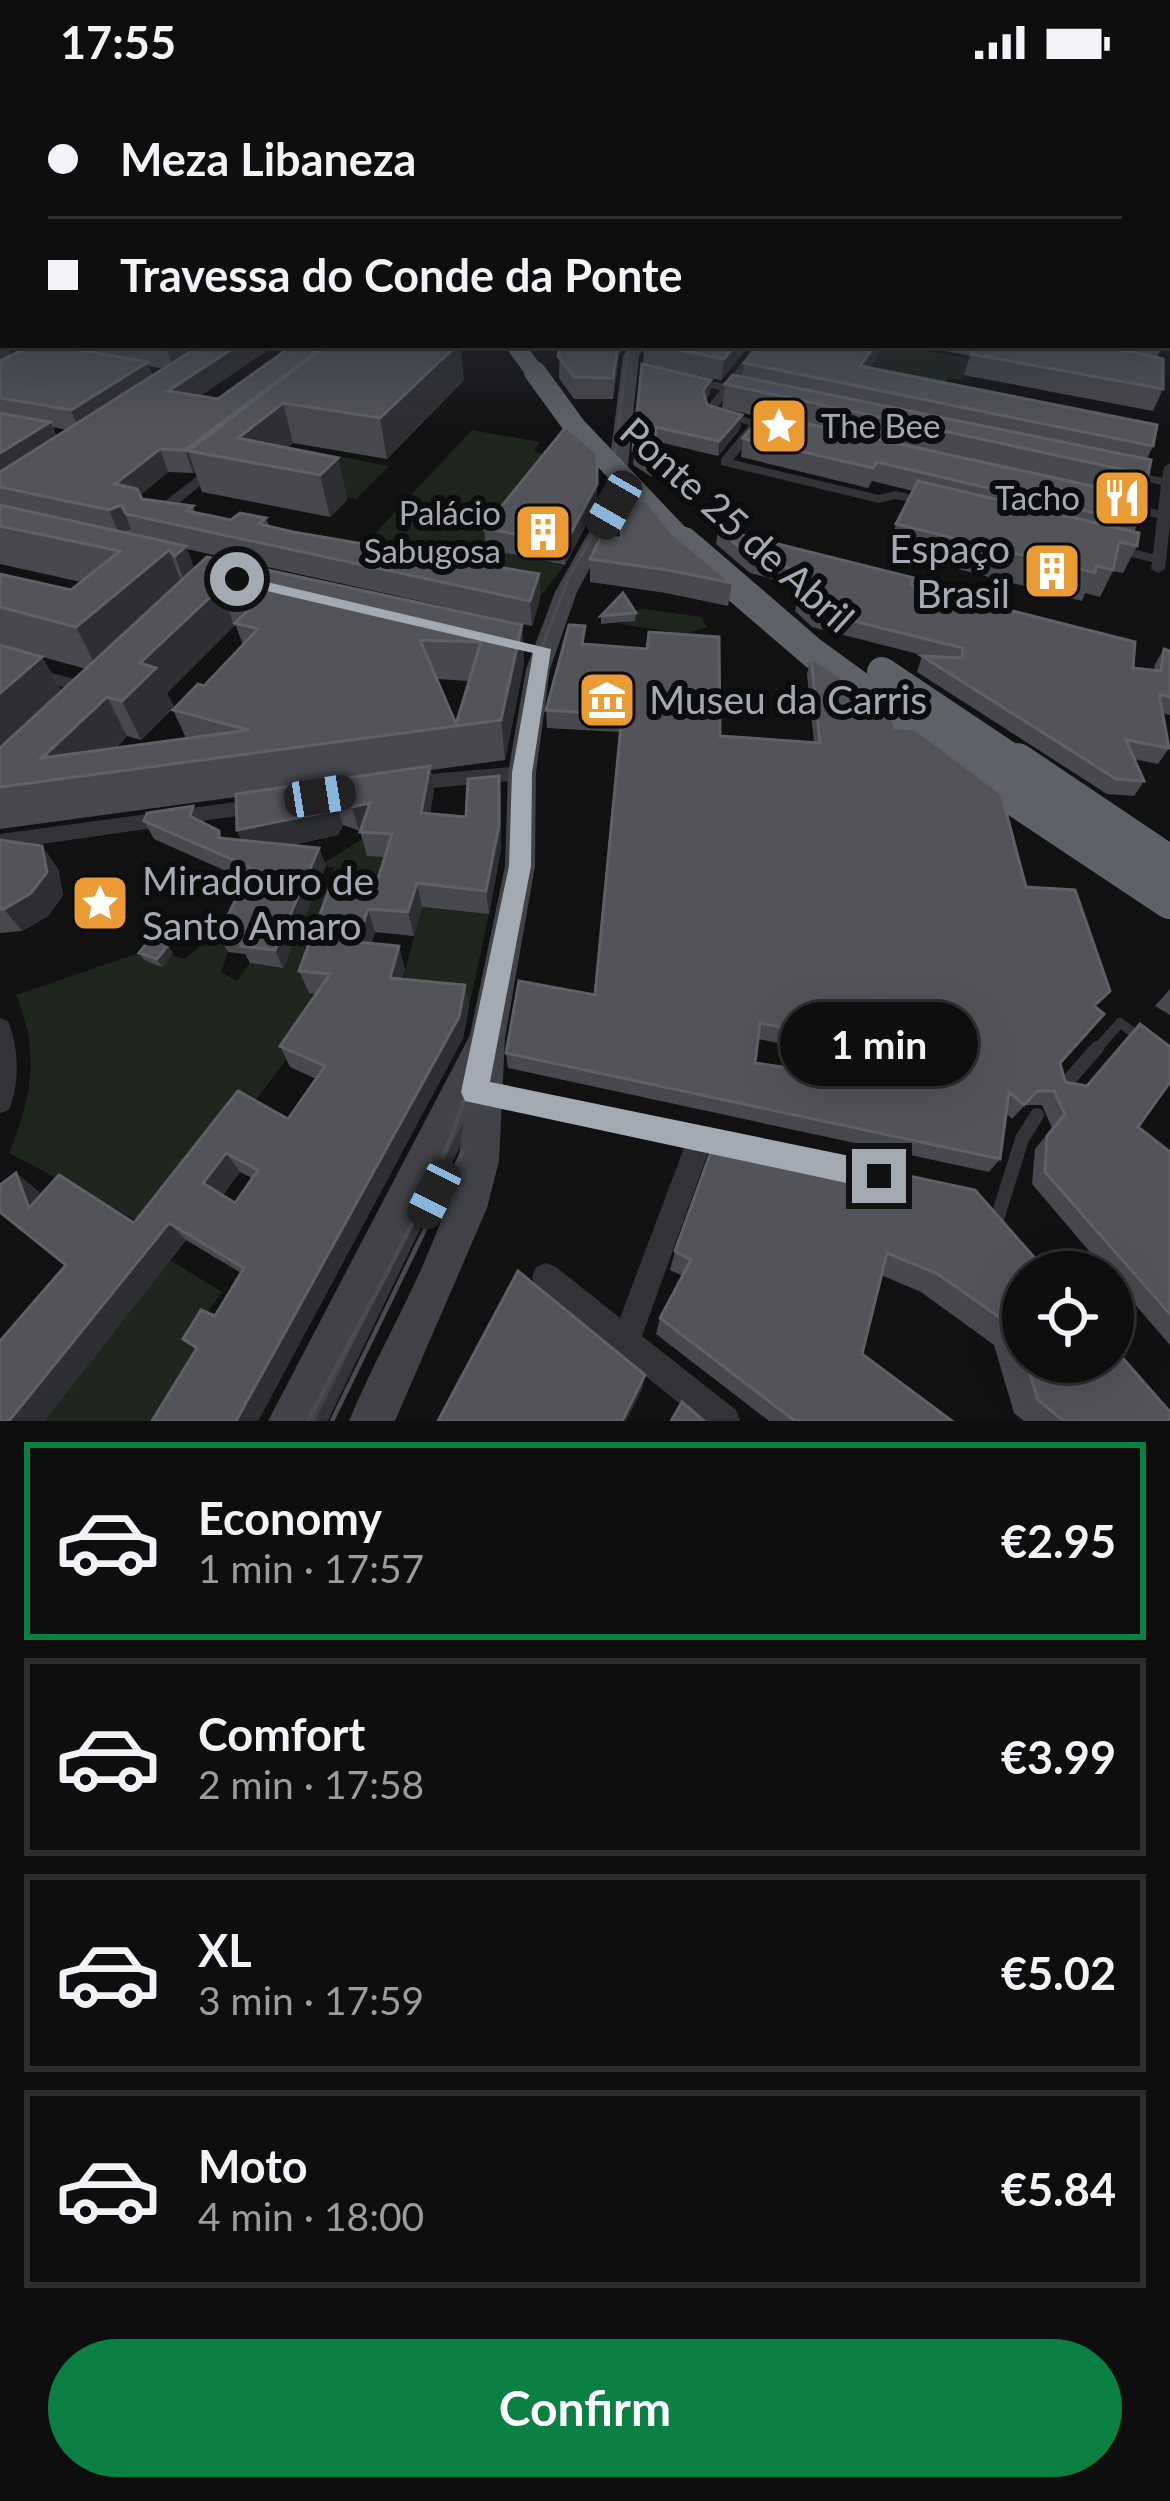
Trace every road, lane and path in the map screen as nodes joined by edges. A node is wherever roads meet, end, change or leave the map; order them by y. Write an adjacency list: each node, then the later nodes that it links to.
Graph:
1 (517, 348): 25 (highway, Ponte 25 de Abril, bridge)
2 (538, 348): 24 (highway, Ponte 25 de Abril, bridge)
3 (637, 348): 20 (main road)
4 (758, 348): 6 (street)
5 (681, 379): 6 (street)
6 (728, 388): 7 (street); 8 (street)
7 (754, 394)
8 (755, 425): 9 (street); 14 (street)
9 (802, 435)
10 (234, 453): 15 (street)
11 (1119, 472): 12 (street)
12 (1169, 478): 16 (street)
13 (1103, 501): 16 (street)
14 (943, 507)
15 (156, 515)
16 (1164, 515): 17 (street)
17 (1099, 544)
18 (0, 664): 19 (street)
19 (105, 693)
20 (522, 773): 21 (street); 29 (main road)
21 (391, 786)
22 (274, 803): 23 (street)
23 (0, 842)
24 (1170, 865)
25 (1170, 900)
26 (0, 1029): 30 (street)
27 (1153, 1047): 28 (lane)
28 (1060, 1089)
29 (475, 1092): 32 (street); 38 (main road); 39 (lane); 40 (main road)
30 (0, 1101)
31 (1037, 1115): 34 (lane)
32 (700, 1139): 33 (street); 37 (street)
33 (767, 1153)
34 (989, 1208): 35 (street)
35 (1022, 1244)
36 (546, 1276): 37 (street)
37 (627, 1338): 41 (street)
38 (291, 1421)
39 (320, 1421)
40 (372, 1421)
41 (725, 1421)

